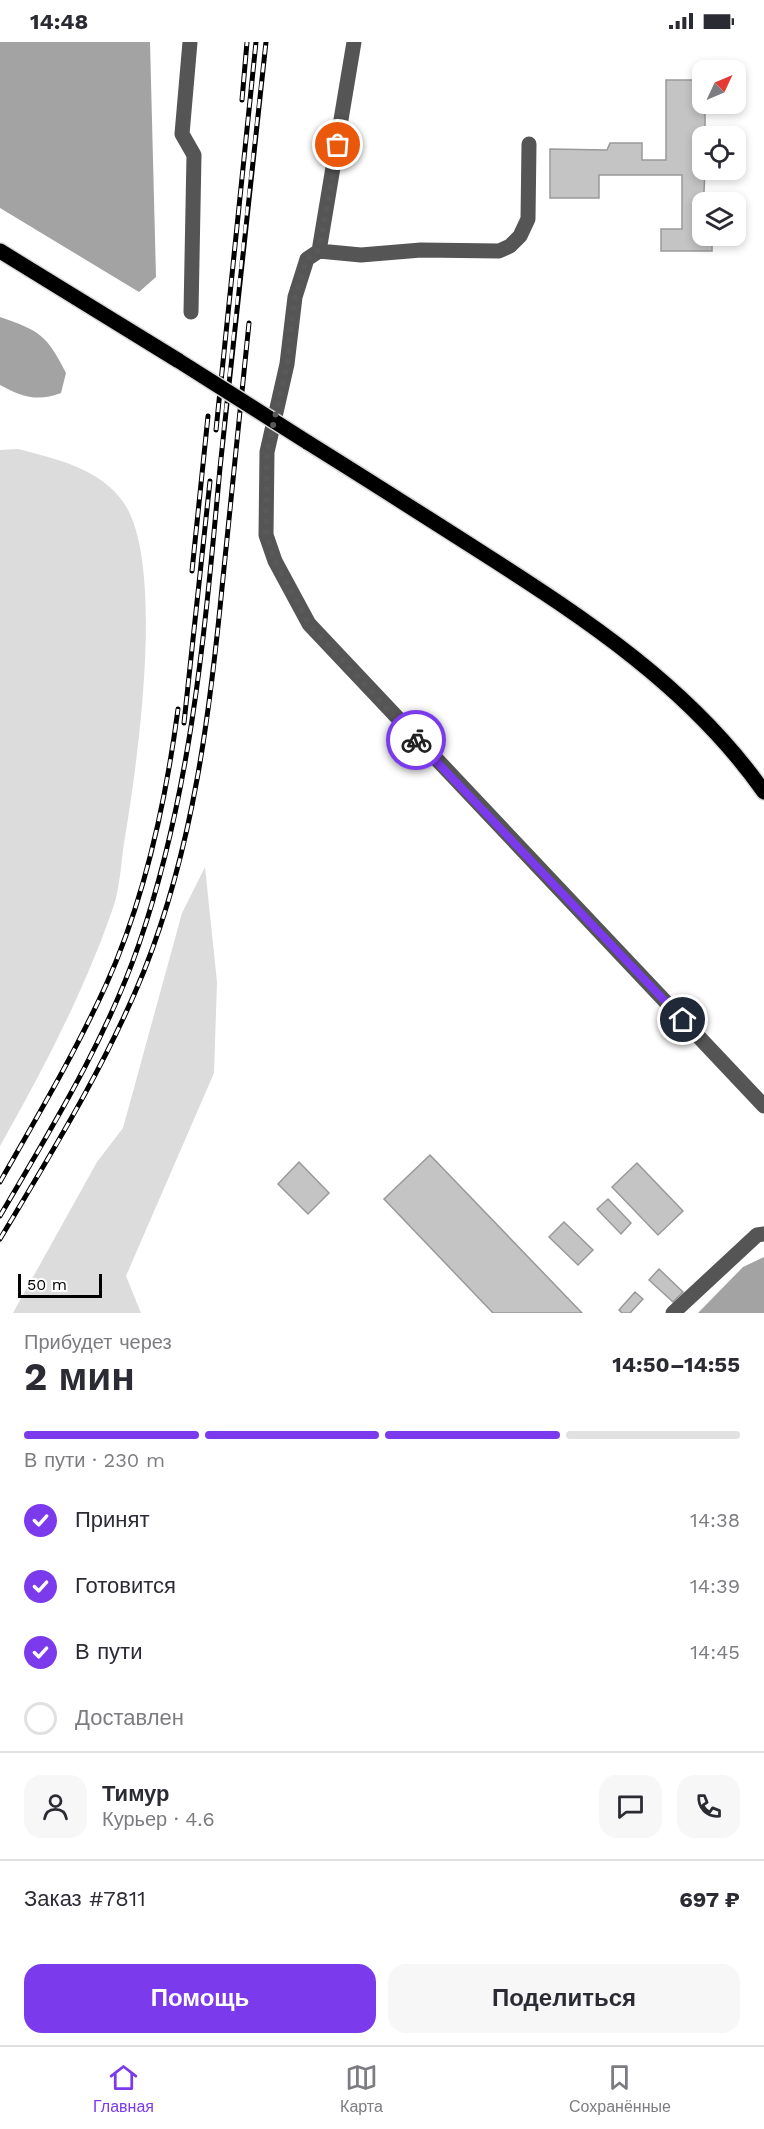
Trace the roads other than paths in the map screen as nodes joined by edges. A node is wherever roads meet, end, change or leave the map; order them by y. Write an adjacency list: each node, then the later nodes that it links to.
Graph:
1 (190, 42): 6 (street)
2 (354, 42): 4 (street)
3 (530, 144): 4 (street)
4 (319, 250): 8 (street)
5 (0, 251): 7 (main road, bridge)
6 (190, 312)
7 (764, 792)
8 (764, 1106)
9 (764, 1234): 10 (street)
10 (673, 1313)

